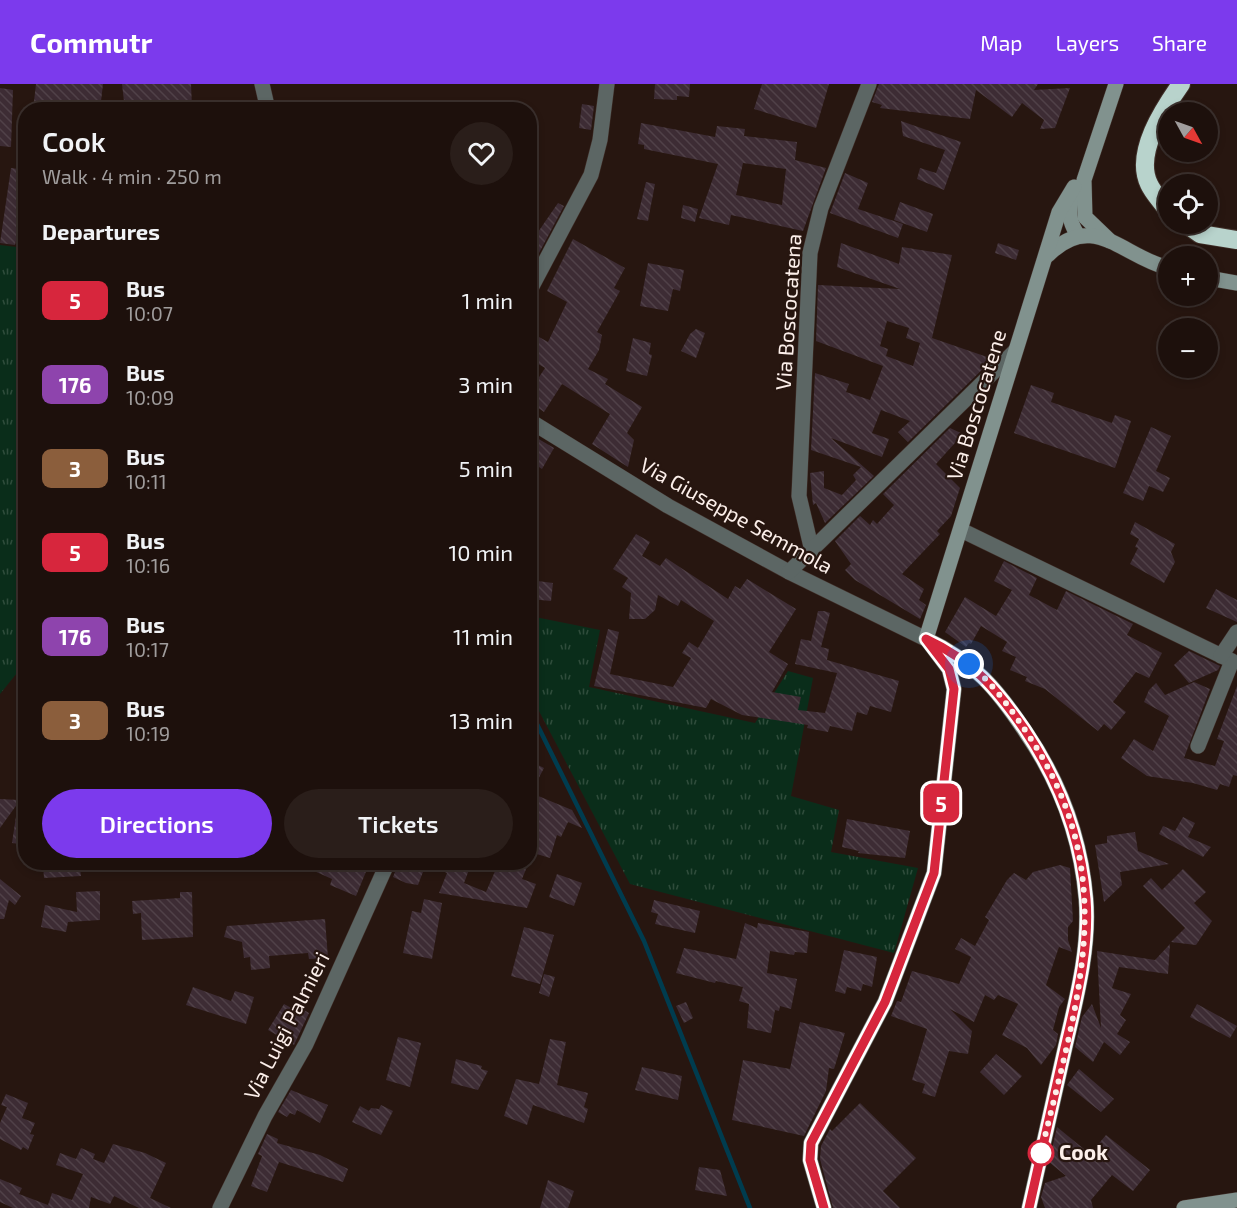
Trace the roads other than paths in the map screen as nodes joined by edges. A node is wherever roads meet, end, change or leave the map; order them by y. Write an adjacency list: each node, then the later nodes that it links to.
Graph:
1 (262, 84): 7 (street)
2 (607, 84): 17 (street)
3 (869, 84): 23 (street, Via Boscocatena)
4 (1109, 84): 8 (street, Via Boscocatene)
5 (1116, 84): 8 (street, Via Boscocatene)
6 (1181, 84): 9 (highway)
7 (266, 102)
8 (1079, 184): 10 (street, Via Boscocatene); 14 (street)
9 (1158, 196)
10 (1064, 210): 11 (street); 15 (street, Via Boscocatene)
11 (1077, 234): 14 (street); 15 (street)
12 (1200, 234): 13 (highway)
13 (1237, 240)
14 (1110, 241): 16 (street)
15 (1046, 257): 20 (street, Via Boscocatene)
16 (1158, 263)
17 (537, 277)
18 (1218, 280): 19 (street)
19 (1237, 283)
20 (1015, 351): 22 (street, Via Boscocatene); 23 (street)
21 (537, 426): 24 (street, Via Giuseppe Semmola)
22 (961, 530): 26 (street, Via Boscocatene); 27 (street)
23 (812, 551): 24 (street)
24 (789, 572): 26 (street, Via Giuseppe Semmola)
25 (1237, 632): 27 (street)
26 (926, 639): 32 (street, Via Giuseppe Semmola); 33 (street, Via Giuseppe Semmola)
27 (1221, 656): 28 (street)
28 (1198, 746)
29 (384, 870): 31 (street, Via Luigi Palmieri)
30 (1237, 1200): 34 (street)
31 (220, 1208)
32 (824, 1208)
33 (1029, 1208)
34 (1184, 1208)

